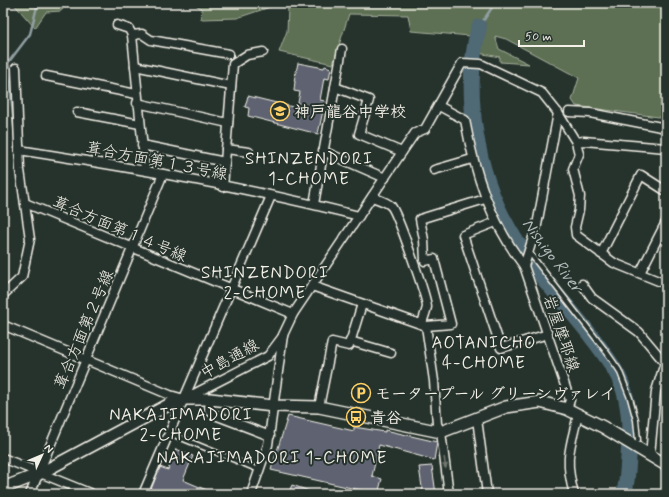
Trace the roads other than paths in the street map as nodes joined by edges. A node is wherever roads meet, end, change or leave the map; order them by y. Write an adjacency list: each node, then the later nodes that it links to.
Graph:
1 (117, 24): 2 (street)
2 (132, 35): 5 (street); 6 (street)
3 (342, 49): 10 (street)
4 (263, 52): 9 (street)
5 (229, 54)
6 (135, 66): 9 (street); 11 (street)
7 (16, 68): 23 (street)
8 (46, 76): 11 (street)
9 (230, 86): 16 (street)
10 (335, 87): 24 (street); 26 (street)
11 (137, 98): 16 (street); 17 (street)
12 (439, 106): 15 (street); 26 (street); 27 (street, 岩屋摩耶線)
13 (78, 112): 17 (street)
14 (569, 112): 18 (street)
15 (558, 113): 19 (street); 44 (street)
16 (228, 122): 22 (street)
17 (140, 124): 20 (street)
18 (666, 128)
19 (576, 142): 21 (street); 45 (street)
20 (142, 146): 28 (street); 29 (street)
21 (666, 148)
22 (226, 149): 25 (street); 28 (street)
23 (19, 150): 29 (street, 葺合方面第１３号線); 38 (street)
24 (323, 151): 32 (street); 39 (street)
25 (249, 152)
26 (402, 152): 32 (street)
27 (472, 159): 30 (street); 37 (street, 岩屋摩耶線)
28 (225, 162): 33 (street)
29 (145, 170): 31 (street, 葺合方面第１３号線)
30 (434, 170)
31 (163, 174): 33 (street, 葺合方面第１３号線); 43 (street, 葺合方面第２号線)
32 (385, 178): 36 (street)
33 (223, 186): 35 (street, 葺合方面第１３号線)
34 (666, 191): 45 (street)
35 (271, 196): 39 (street, 葺合方面第１３号線); 51 (street)
36 (372, 196): 40 (street); 56 (street)
37 (485, 199): 41 (street, 岩屋摩耶線); 56 (street)
38 (25, 203): 43 (street, 葺合方面第１４号線); 52 (street)
39 (314, 204): 40 (street, 葺合方面第１３号線)
40 (359, 216): 50 (street)
41 (496, 222): 46 (street, 岩屋摩耶線); 57 (street)
42 (665, 225): 47 (street)
43 (133, 247): 51 (street, 葺合方面第１４号線); 62 (street, 葺合方面第２号線)
44 (529, 251): 46 (street); 73 (lane)
45 (601, 254): 47 (street)
46 (524, 264): 57 (street, 岩屋摩耶線)
47 (640, 273): 49 (street)
48 (582, 284): 61 (street)
49 (666, 284)
50 (312, 286): 53 (street); 54 (street)
51 (230, 289): 54 (street, 葺合方面第１４号線); 63 (street)
52 (3, 295)
53 (362, 304): 56 (street); 59 (street)
54 (293, 314): 58 (street)
55 (3, 324): 62 (street)
56 (424, 325): 70 (street)
57 (548, 334): 67 (street, 岩屋摩耶線)
58 (283, 335): 63 (street, 中島通線); 65 (street)
59 (350, 341): 60 (street); 66 (street)
60 (391, 353)
61 (666, 358): 74 (street)
62 (85, 359): 63 (street); 78 (street, 葺合方面第２号線)
63 (184, 399): 64 (street); 71 (street); 78 (street)
64 (210, 399): 65 (street); 72 (street)
65 (273, 406): 66 (street); 72 (street)
66 (319, 407): 70 (street)
67 (568, 409): 68 (street); 69 (street)
68 (578, 415): 73 (street); 86 (street)
69 (477, 419): 70 (street); 85 (street)
70 (441, 432): 84 (street, one-way to 84)
71 (170, 433): 77 (lane); 82 (street)
72 (270, 436): 77 (street)
73 (638, 444): 74 (street)
74 (650, 455): 76 (street)
75 (3, 458): 78 (street)
76 (666, 465)
77 (259, 470): 83 (street)
78 (39, 474): 79 (street); 80 (street, 葺合方面第２号線); 81 (street)
79 (3, 488)
80 (30, 494)
81 (92, 494)
82 (143, 494)
83 (251, 494)
84 (449, 494)
85 (487, 494)
86 (574, 494)

